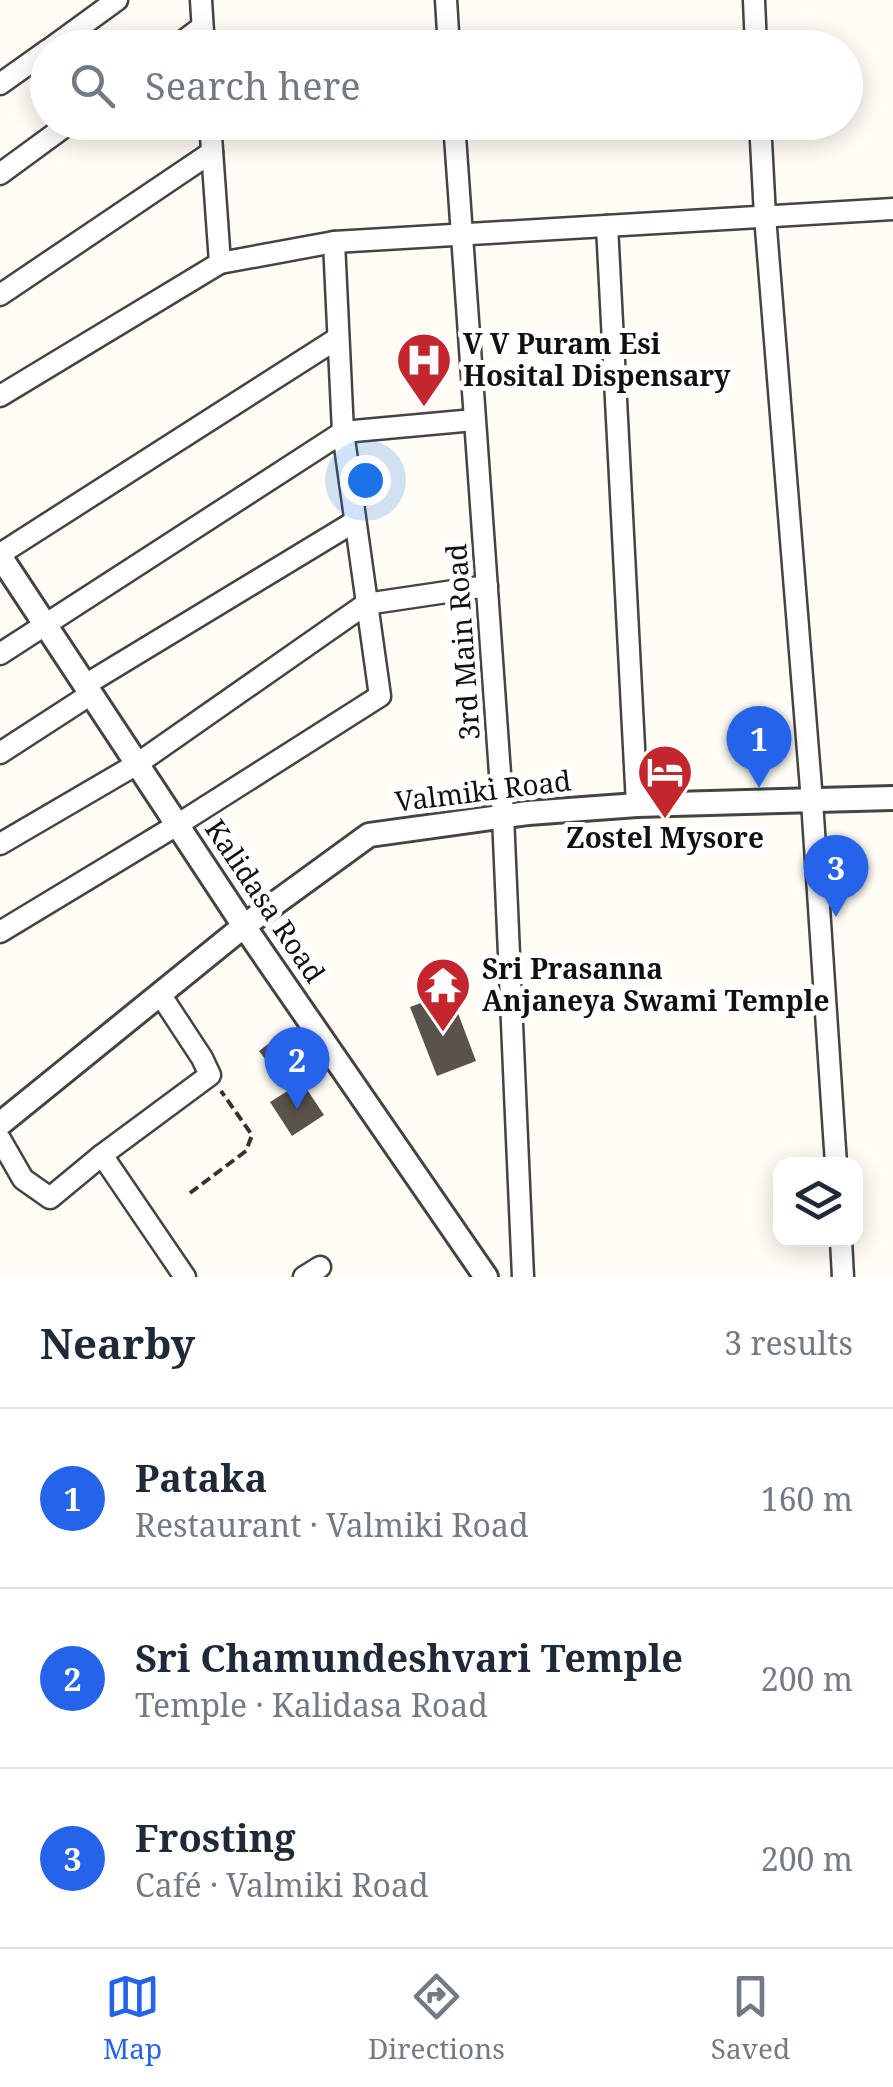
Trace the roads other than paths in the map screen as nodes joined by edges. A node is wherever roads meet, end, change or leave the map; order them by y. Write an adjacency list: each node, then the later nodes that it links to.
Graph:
1 (117, 0): 5 (street)
2 (202, 0): 6 (street)
3 (446, 0): 7 (street)
4 (754, 0): 8 (street)
5 (75, 30)
6 (203, 30)
7 (448, 30)
8 (755, 30)
9 (30, 63): 10 (street)
10 (0, 84)
11 (46, 140): 16 (street)
12 (211, 140): 15 (street)
13 (455, 140): 20 (street, 3rd Main Road)
14 (761, 140): 18 (street)
15 (212, 152): 22 (street); 23 (street)
16 (0, 174)
17 (893, 209): 18 (street)
18 (765, 216): 19 (street); 38 (street)
19 (607, 226): 20 (street); 39 (street)
20 (461, 234): 21 (street); 26 (street, 3rd Main Road)
21 (334, 242): 22 (street); 24 (street)
22 (220, 263): 25 (street)
23 (0, 295)
24 (338, 338): 27 (street); 29 (street)
25 (0, 396)
26 (474, 420): 27 (street); 30 (street, 3rd Main Road)
27 (343, 432): 28 (street); 32 (street)
28 (354, 522): 31 (street); 34 (street)
29 (0, 555): 32 (street, Kalidasa Road)
30 (486, 586): 31 (street); 40 (street, 3rd Main Road)
31 (366, 604): 36 (street); 41 (street)
32 (45, 624): 33 (street); 34 (street, Kalidasa Road)
33 (0, 654)
34 (88, 690): 35 (street); 36 (street, Kalidasa Road)
35 (0, 754)
36 (137, 764): 41 (street, Kalidasa Road); 42 (street)
37 (893, 798): 38 (street, Valmiki Road)
38 (812, 801): 39 (street, Valmiki Road); 49 (street)
39 (637, 805): 40 (street, Valmiki Road)
40 (503, 816): 43 (street, Valmiki Road); 53 (street, 3rd Main Road)
41 (177, 825): 43 (street, Kalidasa Road); 44 (street)
42 (0, 844)
43 (244, 926): 45 (street, Valmiki Road); 52 (street, Kalidasa Road)
44 (0, 932)
45 (160, 994): 46 (street, Valmiki Road); 48 (street)
46 (0, 1124)
47 (0, 1139): 48 (street)
48 (102, 1155): 51 (street)
49 (836, 1157)
50 (841, 1247): 54 (street)
51 (185, 1277)
52 (486, 1277)
53 (523, 1277)
54 (843, 1277)

